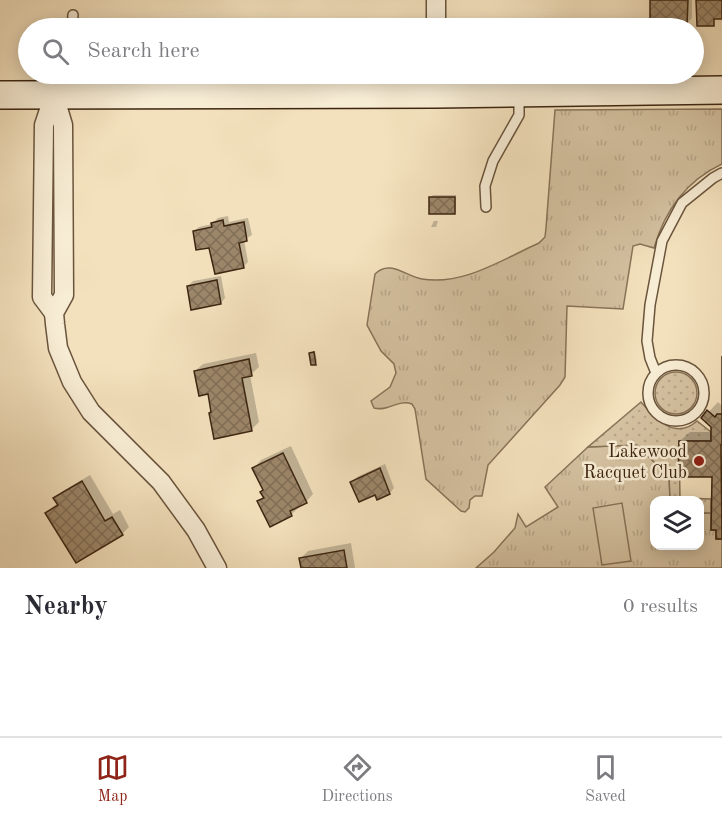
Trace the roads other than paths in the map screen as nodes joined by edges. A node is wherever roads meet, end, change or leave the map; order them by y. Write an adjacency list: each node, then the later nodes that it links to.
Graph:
1 (436, 0): 2 (street)
2 (436, 18)
3 (436, 84): 4 (street); 6 (street)
4 (66, 88): 7 (street); 11 (street)
5 (722, 90): 6 (street)
6 (519, 92): 9 (lane)
7 (0, 95)
8 (722, 173): 10 (lane)
9 (486, 207)
10 (656, 373): 10 (lane)
11 (217, 568)

